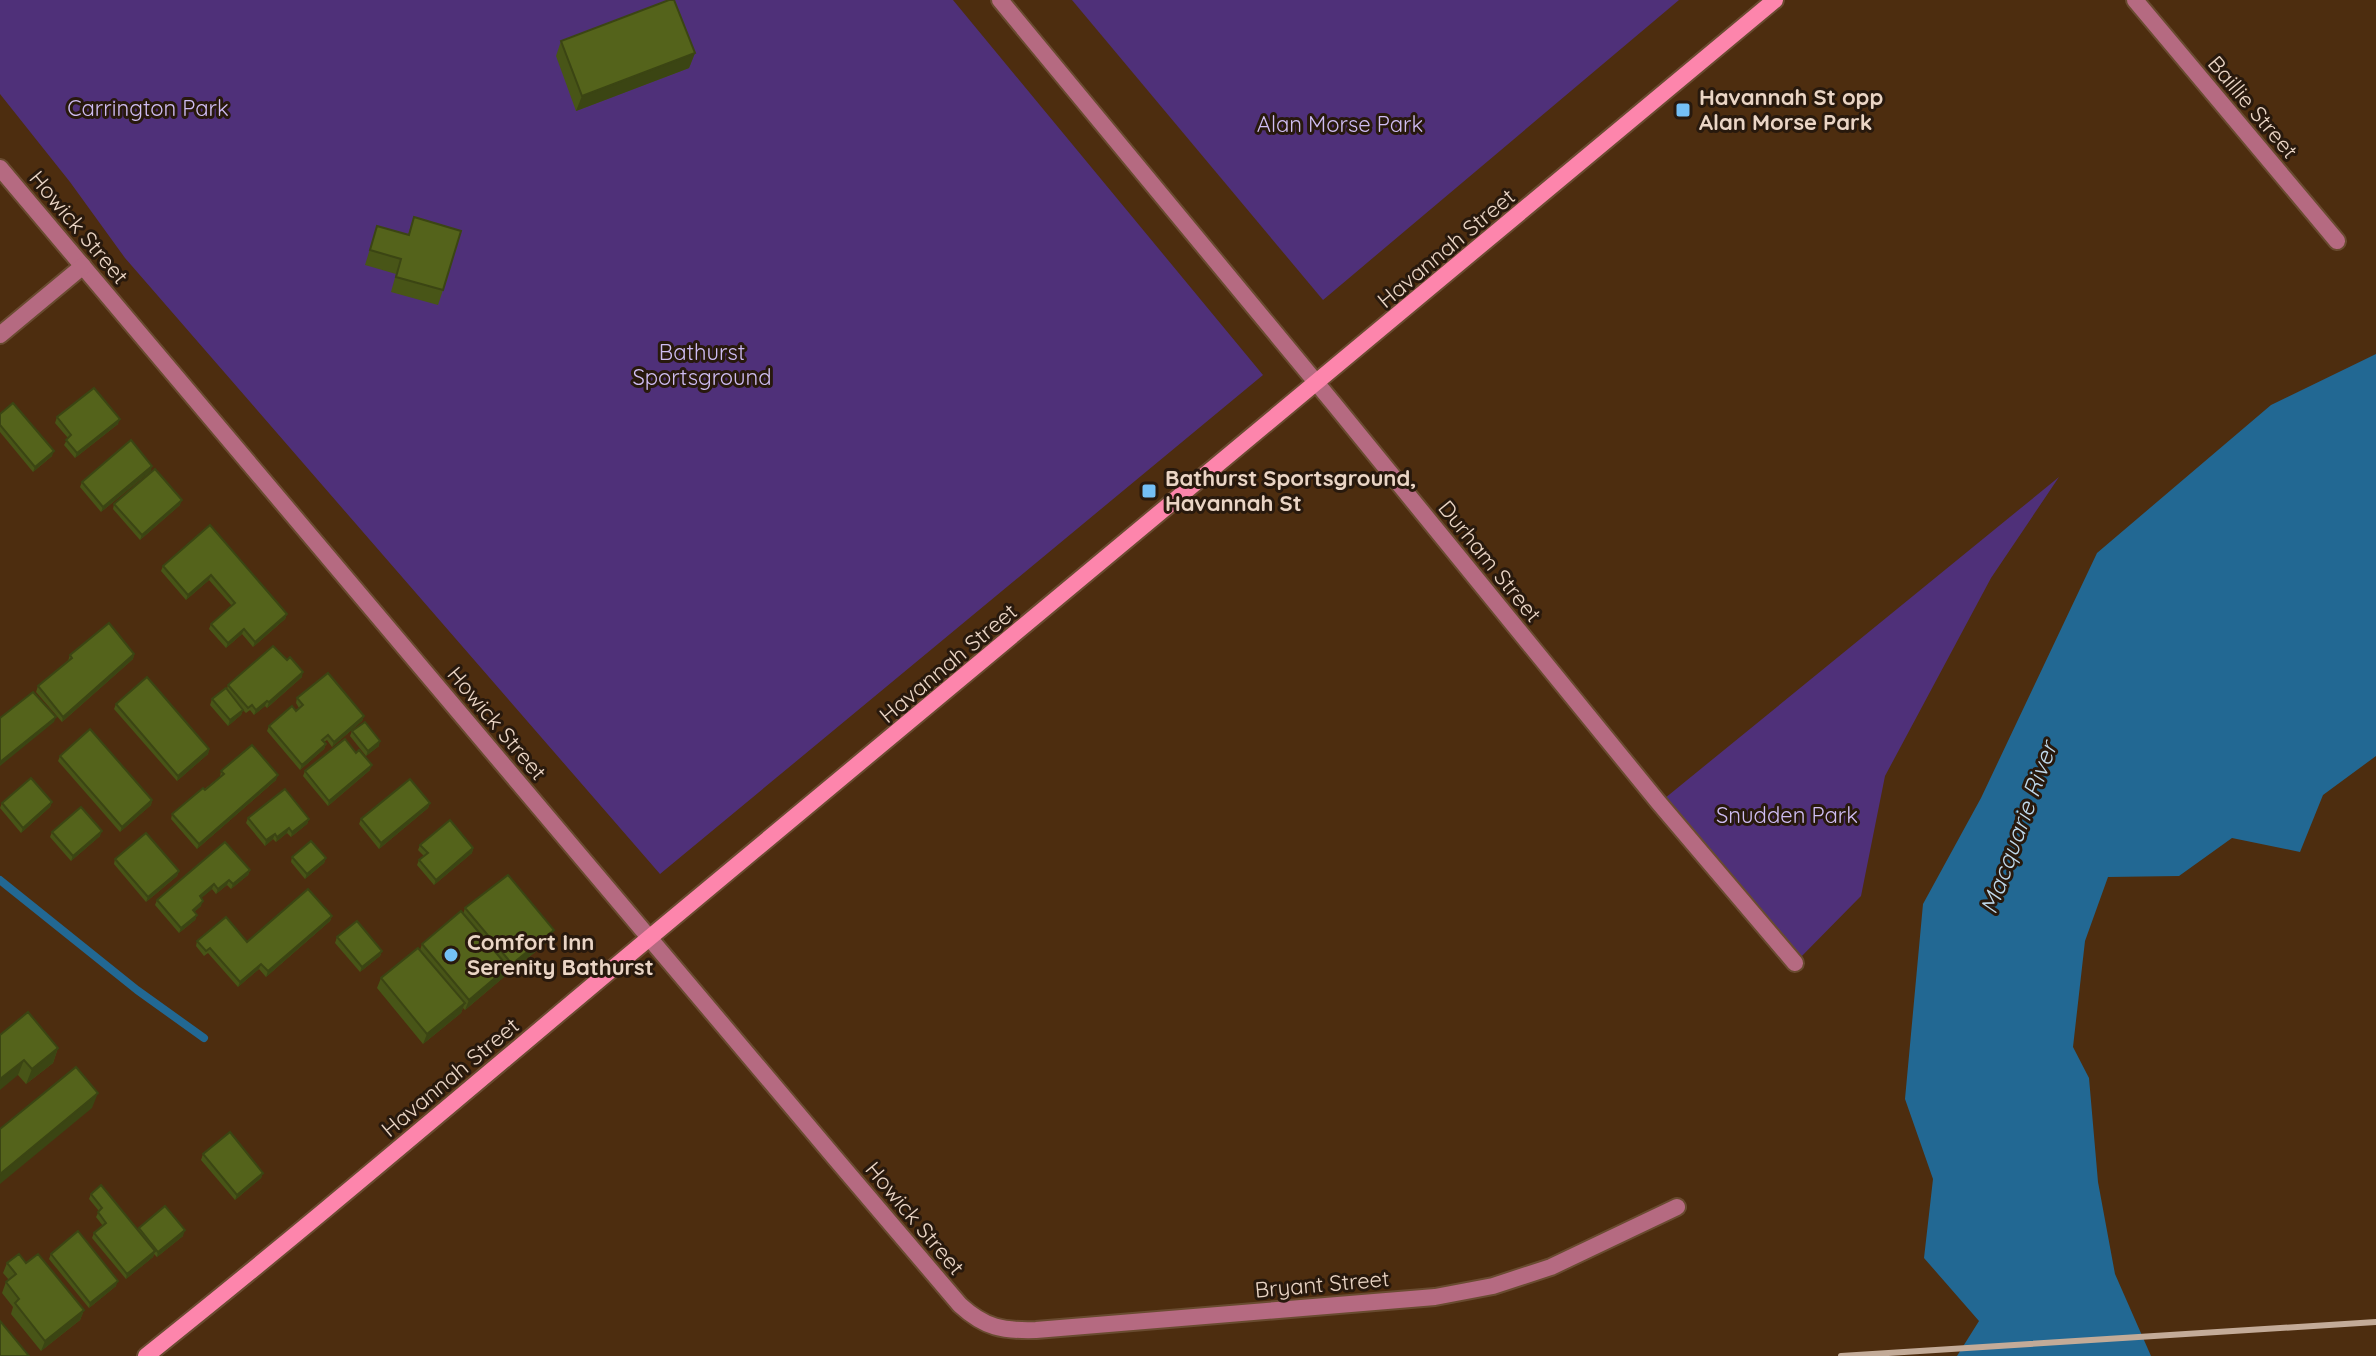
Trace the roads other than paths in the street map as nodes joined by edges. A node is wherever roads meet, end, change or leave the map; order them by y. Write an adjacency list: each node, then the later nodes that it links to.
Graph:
1 (1000, 0): 8 (street, Durham Street)
2 (1775, 0): 8 (street, Havannah Street)
3 (2135, 0): 5 (street, Baillie Street)
4 (0, 168): 6 (street, Howick Street)
5 (2337, 241)
6 (83, 266): 7 (street); 9 (street, Howick Street)
7 (0, 335)
8 (1318, 385): 9 (street, Havannah Street); 10 (street, Durham Street)
9 (649, 938): 12 (street, Howick Street); 13 (street, Havannah Street)
10 (1795, 963)
11 (1677, 1207): 12 (street, Bryant Street)
12 (960, 1305)
13 (146, 1356)

